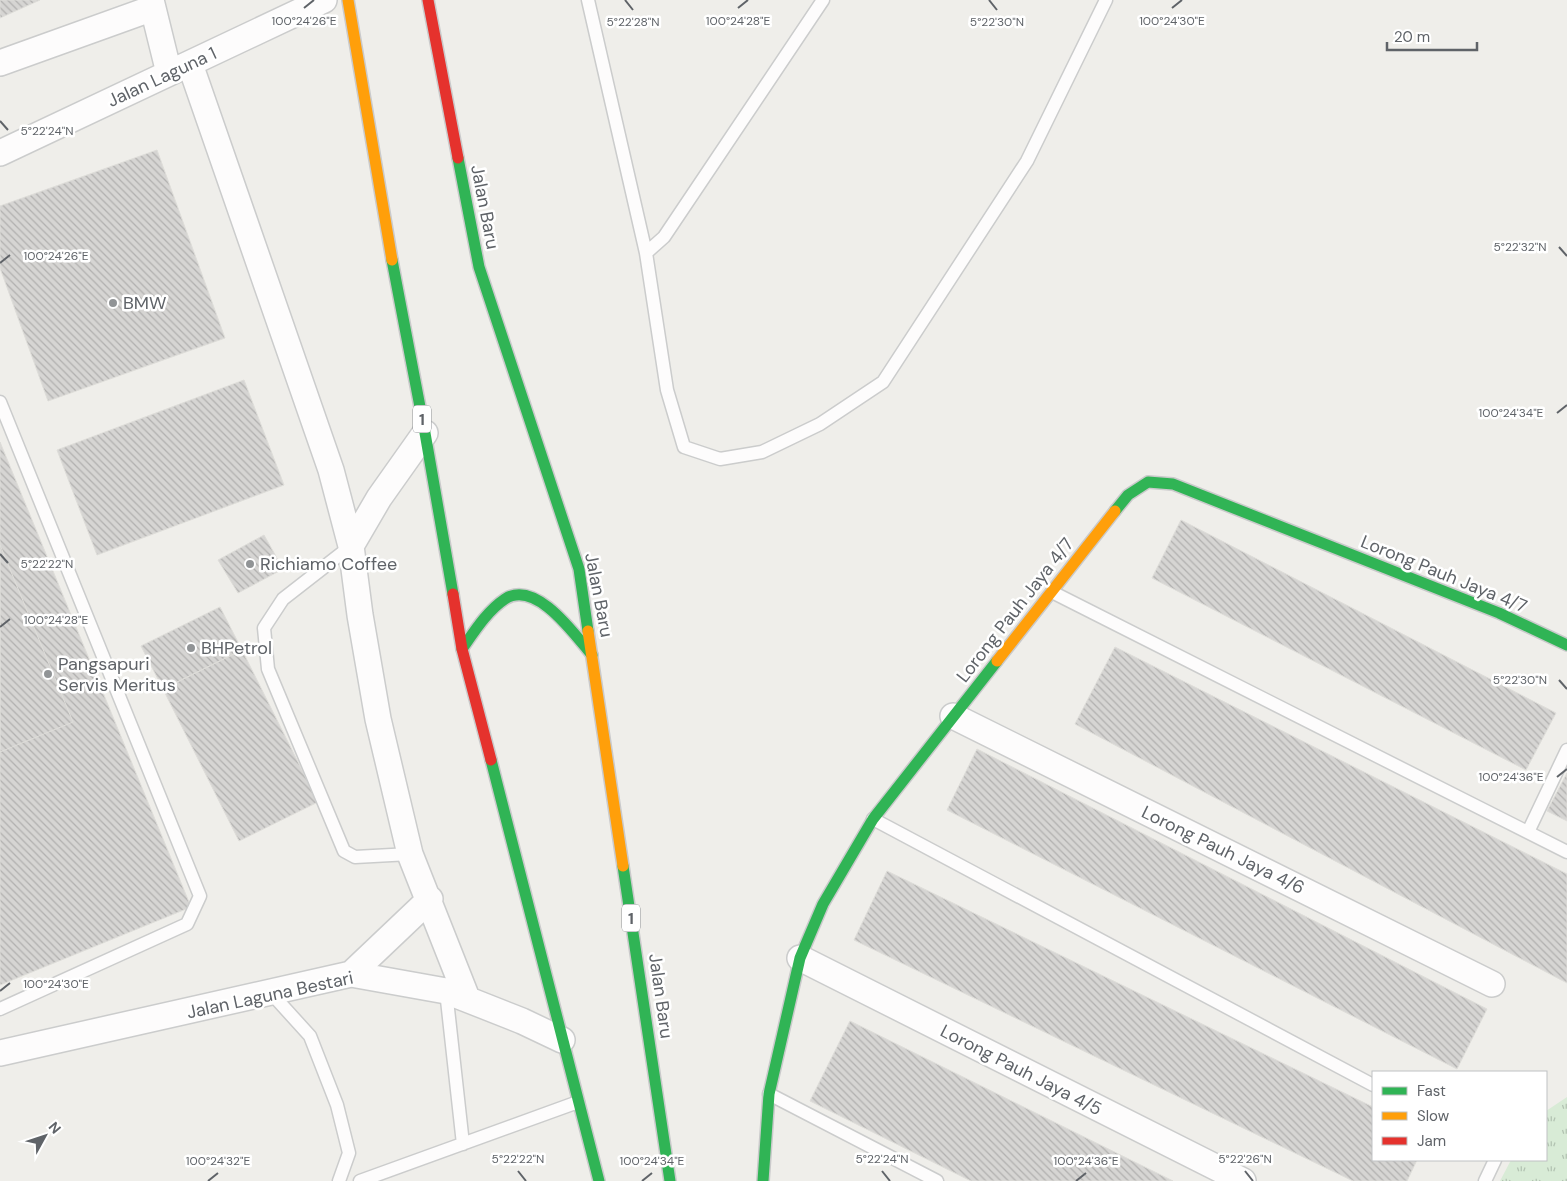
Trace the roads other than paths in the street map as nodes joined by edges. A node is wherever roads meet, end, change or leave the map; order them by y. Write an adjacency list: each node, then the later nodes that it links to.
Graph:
1 (324, 0): 9 (street, Jalan Laguna 1)
2 (348, 0): 13 (main road, 1)
3 (428, 0): 18 (main road, Jalan Baru / 1)
4 (588, 0): 11 (lane)
5 (823, 0): 11 (lane)
6 (1106, 0): 11 (lane)
7 (152, 4): 8 (street); 9 (street)
8 (0, 63)
9 (180, 69): 10 (street, Jalan Laguna 1); 14 (street)
10 (0, 153)
11 (646, 253)
12 (0, 402): 31 (lane)
13 (425, 433): 14 (street); 17 (main road, 1)
14 (351, 546): 24 (street); 24 (lane)
15 (1052, 592): 16 (main road, Lorong Pauh Jaya 4/7); 19 (main road, Lorong Pauh Jaya 4/7); 22 (lane)
16 (1567, 645)
17 (462, 649): 18 (main road); 32 (main road, 1)
18 (592, 655): 43 (main road, Jalan Baru / 1)
19 (953, 716): 21 (main road, Lorong Pauh Jaya 4/7); 28 (street, Lorong Pauh Jaya 4/6)
20 (1567, 750): 22 (lane)
21 (873, 819): 26 (main road, Lorong Pauh Jaya 4/7); 34 (lane)
22 (1528, 832): 23 (lane)
23 (1567, 852)
24 (410, 854): 25 (street)
25 (430, 900): 27 (street); 30 (street)
26 (800, 958): 35 (main road, Lorong Pauh Jaya 4/7); 46 (street, Lorong Pauh Jaya 4/5)
27 (351, 974): 29 (street, Jalan Laguna Bestari); 30 (street, Jalan Laguna Bestari)
28 (1492, 984)
29 (271, 993): 33 (street, Jalan Laguna Bestari); 40 (lane)
30 (456, 995): 32 (street, Jalan Laguna Bestari); 37 (lane)
31 (0, 1009)
32 (562, 1040): 36 (main road, 1)
33 (0, 1053)
34 (1372, 1084)
35 (769, 1094): 44 (main road, Lorong Pauh Jaya 4/7); 45 (lane)
36 (578, 1102): 37 (lane); 42 (main road, 1)
37 (463, 1144): 39 (lane)
38 (1495, 1161): 47 (lane)
39 (379, 1178): 41 (lane)
40 (339, 1181)
41 (360, 1181)
42 (598, 1181)
43 (670, 1181)
44 (763, 1181)
45 (937, 1181)
46 (1243, 1181)
47 (1485, 1181)

